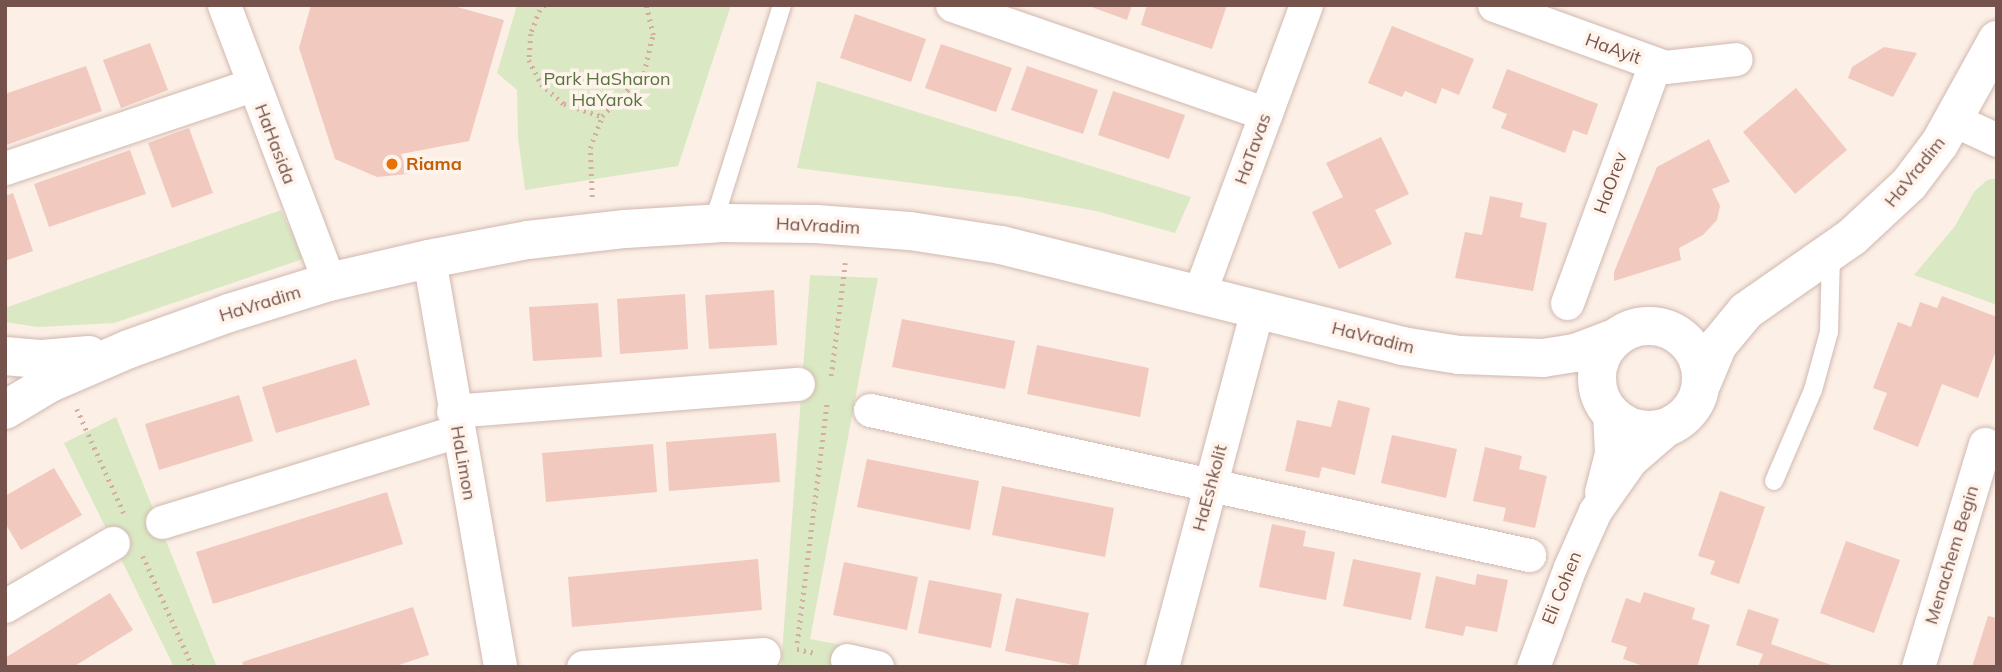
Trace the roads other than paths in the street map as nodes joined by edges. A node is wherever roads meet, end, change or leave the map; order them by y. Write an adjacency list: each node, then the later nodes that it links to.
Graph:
1 (223, 5): 9 (street, HaHasida)
2 (782, 5): 14 (lane)
3 (952, 5): 10 (street)
4 (1306, 5): 10 (street, HaTavas)
5 (1494, 5): 8 (street, HaAyit)
6 (1997, 40): 11 (street, HaVradim)
7 (1737, 60): 8 (street, HaAyit)
8 (1655, 64): 20 (street, HaOrev)
9 (253, 85): 13 (street); 17 (street, HaHasida)
10 (1266, 114): 18 (street, HaTavas)
11 (1954, 121): 12 (street); 15 (street, HaVradim)
12 (1997, 139)
13 (5, 168)
14 (713, 224): 16 (street, HaVradim); 18 (street, HaVradim)
15 (1831, 253): 19 (street, HaVradim); 36 (lane)
16 (429, 259): 17 (street, HaVradim); 33 (street, HaLimon)
17 (329, 282): 24 (street, HaVradim)
18 (1199, 293): 21 (street, HaVradim)
19 (1764, 298): 22 (street, HaVradim); 28 (street, HaVradim)
20 (1567, 303)
21 (1257, 309): 26 (street, HaVradim); 37 (street, HaEshkolit)
22 (1662, 327): 23 (street); 28 (street)
23 (1615, 338): 26 (street, HaVradim); 31 (street)
24 (130, 349): 25 (street, HaVradim); 30 (street, HaVradim)
25 (5, 356)
26 (1508, 359): 31 (street, HaVradim)
27 (5, 371): 30 (street)
28 (1702, 383): 34 (street)
29 (819, 387): 33 (street)
30 (5, 408)
31 (1606, 409): 34 (street); 38 (street, Eli Cohen)
32 (870, 410): 37 (street)
33 (455, 421): 39 (street); 44 (street, HaLimon)
34 (1669, 427): 38 (street, Eli Cohen)
35 (1985, 444): 48 (street, Menachem Begin)
36 (1774, 481)
37 (1210, 485): 41 (street); 46 (street, HaEshkolit)
38 (1595, 511): 47 (street, Eli Cohen)
39 (162, 522)
40 (113, 543): 42 (street)
41 (1528, 555)
42 (5, 606)
43 (780, 656): 45 (street)
44 (500, 667)
45 (583, 667)
46 (1162, 667)
47 (1533, 667)
48 (1918, 667)

